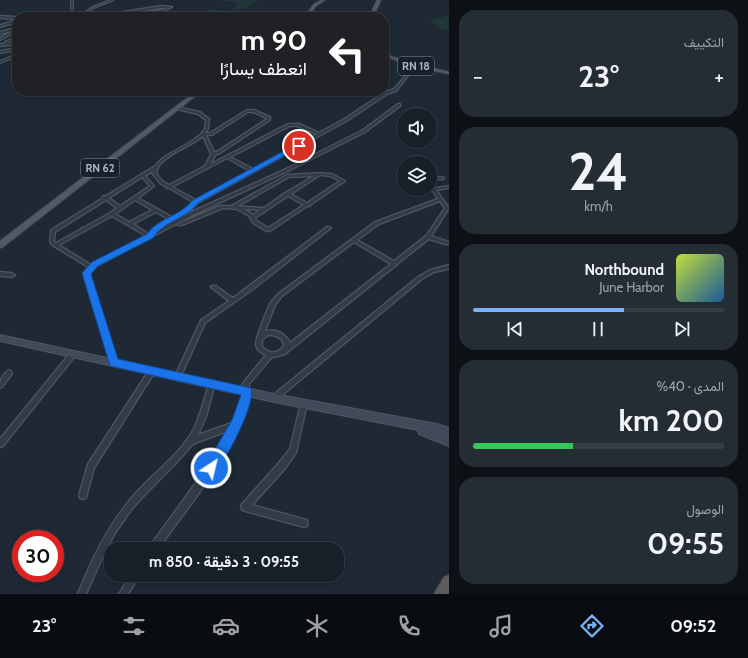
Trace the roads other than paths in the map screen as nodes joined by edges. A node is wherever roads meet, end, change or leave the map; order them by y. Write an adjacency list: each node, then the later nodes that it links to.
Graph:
1 (72, 0): 5 (street)
2 (112, 0): 6 (street)
3 (323, 0): 9 (main road)
4 (380, 0): 10 (main road)
5 (72, 12)
6 (87, 12)
7 (130, 12): 8 (street)
8 (157, 12)
9 (309, 12)
10 (374, 12)
11 (0, 17): 12 (street)
12 (12, 18)
13 (12, 23): 14 (street)
14 (0, 25)
15 (12, 30): 17 (street)
16 (12, 32): 18 (street)
17 (0, 33)
18 (0, 39)
19 (12, 40): 22 (street)
20 (12, 43): 22 (street)
21 (0, 44): 22 (street)
22 (6, 44)
23 (12, 49): 24 (street)
24 (0, 52)
25 (12, 57): 27 (street)
26 (389, 57): 28 (main road, RN 18)
27 (0, 62)
28 (411, 64): 29 (main road, RN 18); 30 (street)
29 (449, 73)
30 (389, 92)
31 (193, 96): 34 (main road, RN 62)
32 (382, 96): 35 (street)
33 (399, 105): 67 (street)
34 (178, 108): 36 (street); 71 (main road, RN 62)
35 (319, 134): 38 (street); 41 (street)
36 (204, 135): 37 (street); 37 (street); 39 (street)
37 (213, 154): 40 (street)
38 (227, 158): 40 (street); 41 (street)
39 (156, 167): 43 (street); 46 (street)
40 (207, 167): 46 (street)
41 (253, 171): 54 (street)
42 (319, 174): 50 (street); 55 (street); 56 (street)
43 (143, 176): 51 (street); 52 (street)
44 (437, 178): 45 (street)
45 (442, 178)
46 (168, 186): 54 (street)
47 (437, 186): 48 (street)
48 (449, 187)
49 (437, 192): 53 (street)
50 (287, 194): 55 (street); 58 (street)
51 (105, 197): 57 (street); 72 (street)
52 (135, 198): 57 (street); 59 (street)
53 (444, 200): 62 (street); 69 (street)
54 (196, 202): 64 (street)
55 (308, 205): 61 (street)
56 (235, 206): 58 (street); 61 (street); 67 (street)
57 (120, 208): 60 (street)
58 (264, 209): 61 (street)
59 (155, 210): 64 (street); 65 (street)
60 (112, 214): 65 (street); 72 (street)
61 (252, 216)
62 (443, 216): 63 (street); 68 (street)
63 (449, 218)
64 (172, 219): 67 (street)
65 (129, 224): 67 (street)
66 (329, 228): 79 (street)
67 (150, 236): 74 (street)
68 (429, 237): 70 (street); 73 (street)
69 (355, 241): 73 (street); 81 (street)
70 (447, 244)
71 (0, 245)
72 (56, 245): 74 (street)
73 (394, 264): 82 (street)
74 (91, 267): 85 (street)
75 (449, 267): 92 (street)
76 (0, 274): 77 (street)
77 (12, 275)
78 (214, 287): 79 (street)
79 (233, 301): 88 (street)
80 (0, 338): 83 (main road)
81 (259, 339): 82 (street); 84 (street)
82 (284, 352): 84 (street)
83 (73, 354): 85 (main road); 98 (street)
84 (270, 355): 91 (street)
85 (114, 363): 86 (main road)
86 (152, 371): 88 (main road); 99 (street)
87 (9, 373): 90 (street)
88 (178, 376): 89 (main road)
89 (212, 384): 91 (main road); 96 (street)
90 (0, 385)
91 (247, 392): 92 (main road); 94 (street)
92 (274, 398): 93 (main road)
93 (307, 403): 95 (main road); 97 (main road); 100 (street)
94 (236, 424): 96 (street); 101 (street)
95 (449, 431)
96 (191, 441): 104 (street)
97 (449, 441)
98 (0, 444)
99 (83, 495)
100 (304, 523)
101 (158, 542)
102 (131, 582): 105 (street)
103 (449, 582): 106 (highway)
104 (82, 594)
105 (123, 594)
106 (442, 594)

